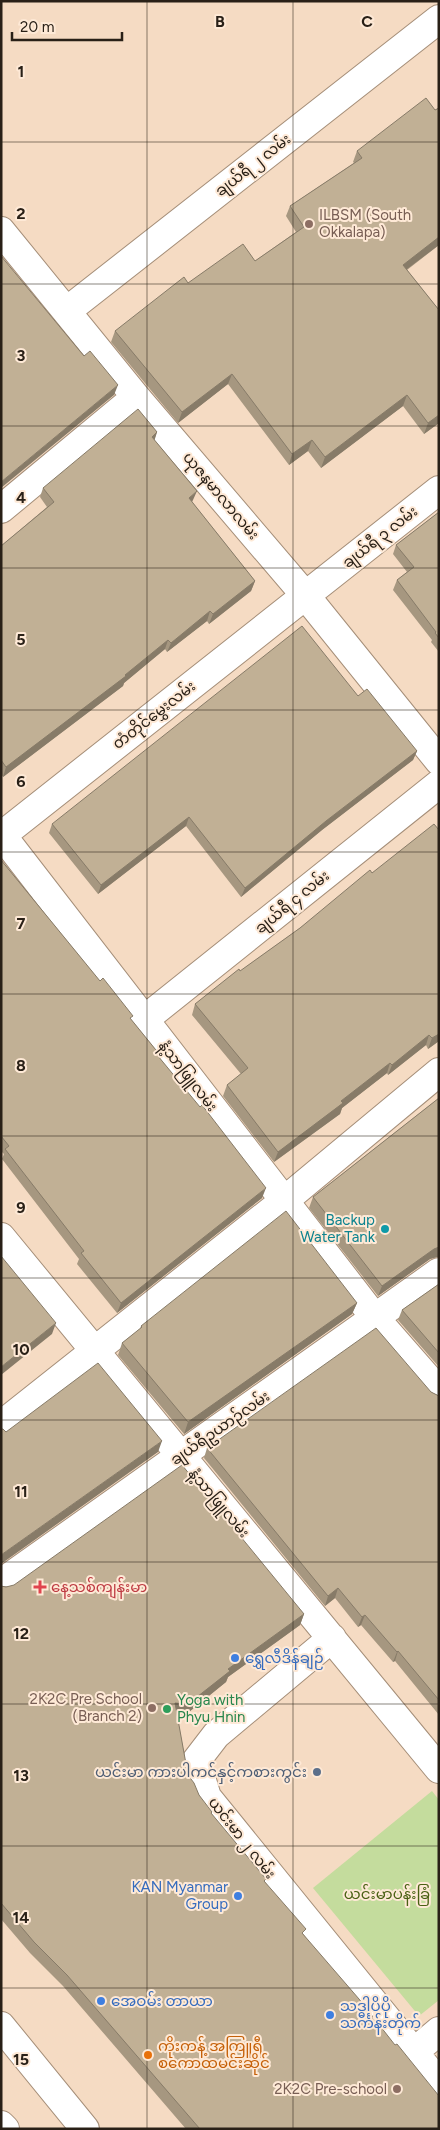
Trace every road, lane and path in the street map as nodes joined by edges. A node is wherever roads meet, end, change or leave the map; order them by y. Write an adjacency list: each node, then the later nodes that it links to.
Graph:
1 (439, 19): 3 (street, ချယ်ရီ ၂ လမ်း)
2 (1, 231): 3 (street, ယုဇနမာလာလမ်း)
3 (68, 310): 4 (street, ယုဇနမာလာလမ်း)
4 (136, 396): 6 (street); 7 (street, ယုဇနမာလာလမ်း)
5 (439, 490): 7 (street, ချယ်ရီ ၃ လမ်း)
6 (1, 509)
7 (313, 589): 8 (street, ယုဇနမာလာလမ်း); 10 (street, တံတိုင်မွှေးလမ်း)
8 (439, 761)
9 (439, 784): 11 (street, ချယ်ရီ ၄ လမ်း)
10 (2, 835): 11 (street, နံ့သာဖြူလမ်း)
11 (145, 1020): 13 (street, နံ့သာဖြူလမ်း)
12 (439, 1072): 13 (street)
13 (285, 1200): 16 (street, နံ့သာဖြူလမ်း); 17 (street)
14 (1, 1236): 17 (street, နံ့သာဖြူလမ်း)
15 (439, 1272): 16 (street, ချယ်ရီဥယာဉ်လမ်း)
16 (375, 1318): 18 (street, နံ့သာဖြူလမ်း); 20 (street, ချယ်ရီဥယာဉ်လမ်း)
17 (95, 1352): 19 (street); 20 (street, နံ့သာဖြူလမ်း)
18 (439, 1391)
19 (1, 1425)
20 (180, 1456): 21 (street, ချယ်ရီဥယာဉ်လမ်း); 22 (street, နံ့သာဖြူလမ်း)
21 (1, 1583)
22 (332, 1638): 23 (street, နံ့သာဖြူလမ်း); 26 (street, ယင်းမာ ၂ လမ်း)
23 (439, 1769)
24 (1, 2026): 29 (street)
25 (439, 2031): 26 (street)
26 (414, 2052): 27 (street, ယင်းမာ ၂ လမ်း)
27 (439, 2083)
28 (1, 2125): 30 (street)
29 (84, 2128)
30 (4, 2129)

